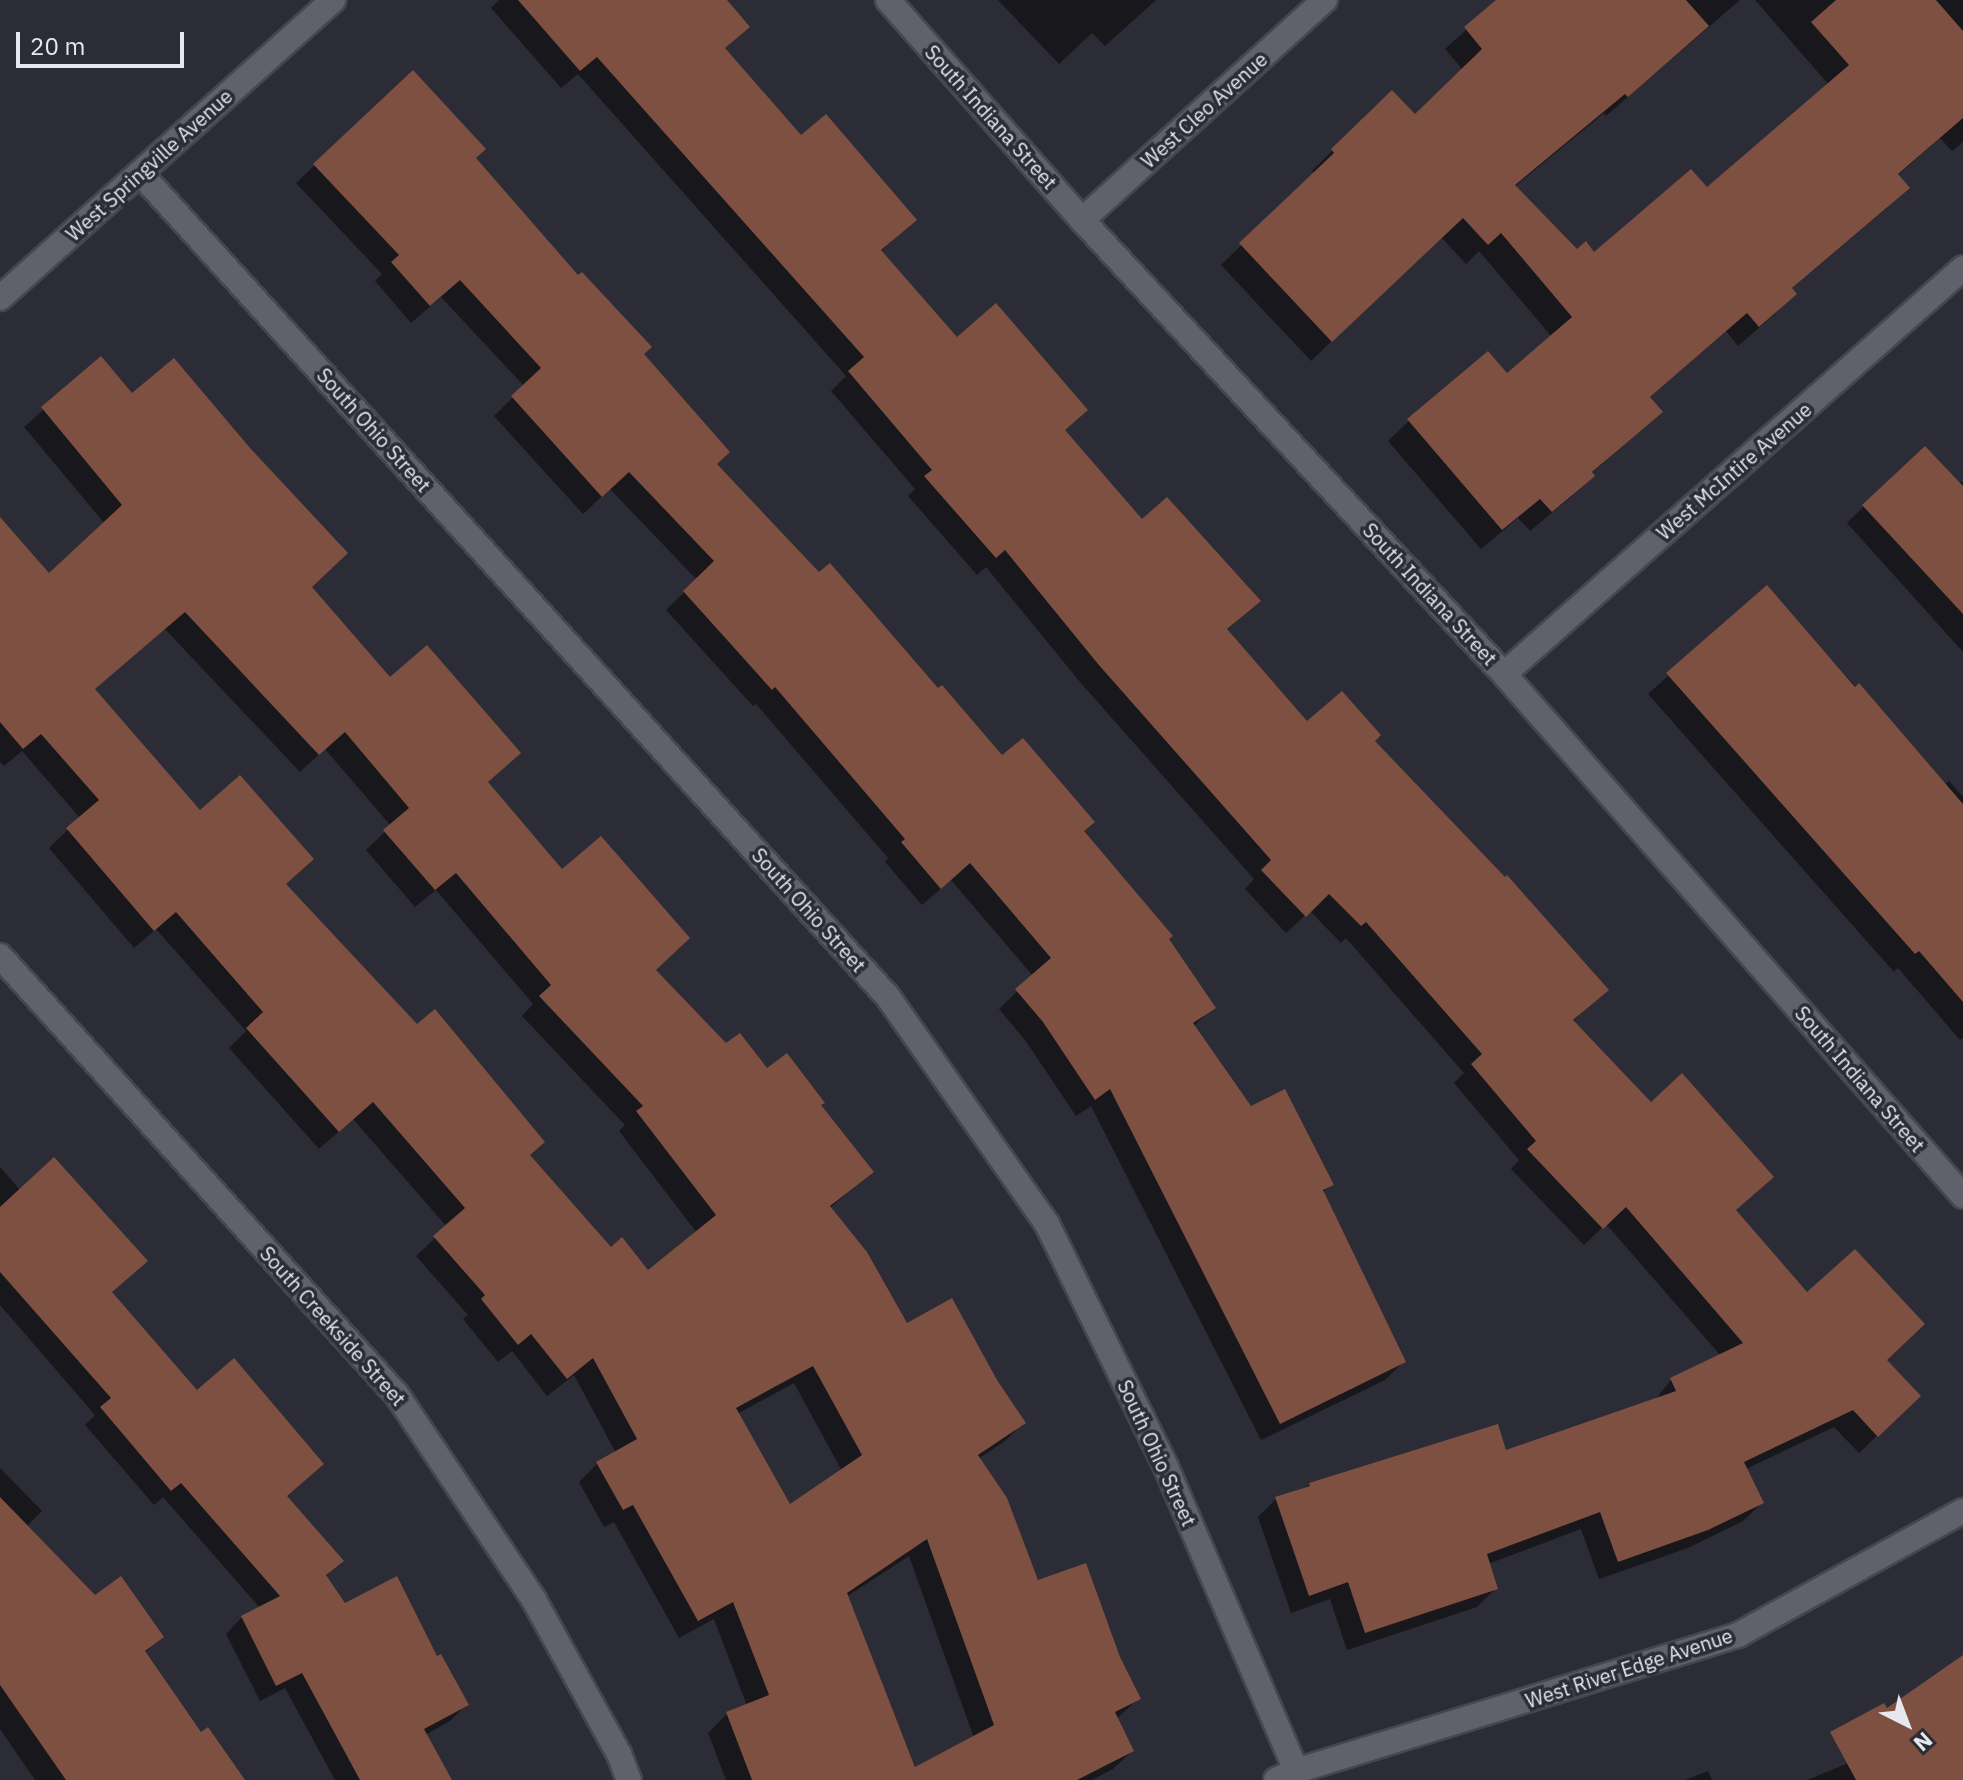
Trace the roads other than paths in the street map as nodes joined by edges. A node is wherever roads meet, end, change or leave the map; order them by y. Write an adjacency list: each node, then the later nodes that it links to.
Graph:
1 (333, 0): 4 (street, West Springville Avenue)
2 (888, 0): 5 (street, South Indiana Street)
3 (1325, 0): 5 (street, West Cleo Avenue)
4 (140, 173): 7 (street, West Springville Avenue); 12 (street, South Ohio Street)
5 (1082, 220): 8 (street, South Indiana Street)
6 (1963, 268): 8 (street, West McIntire Avenue)
7 (0, 298)
8 (1504, 674): 10 (street, South Indiana Street)
9 (0, 956): 13 (street, South Creekside Street)
10 (1963, 1196)
11 (1963, 1511): 12 (street, West River Edge Avenue)
12 (1286, 1775)
13 (629, 1780)

